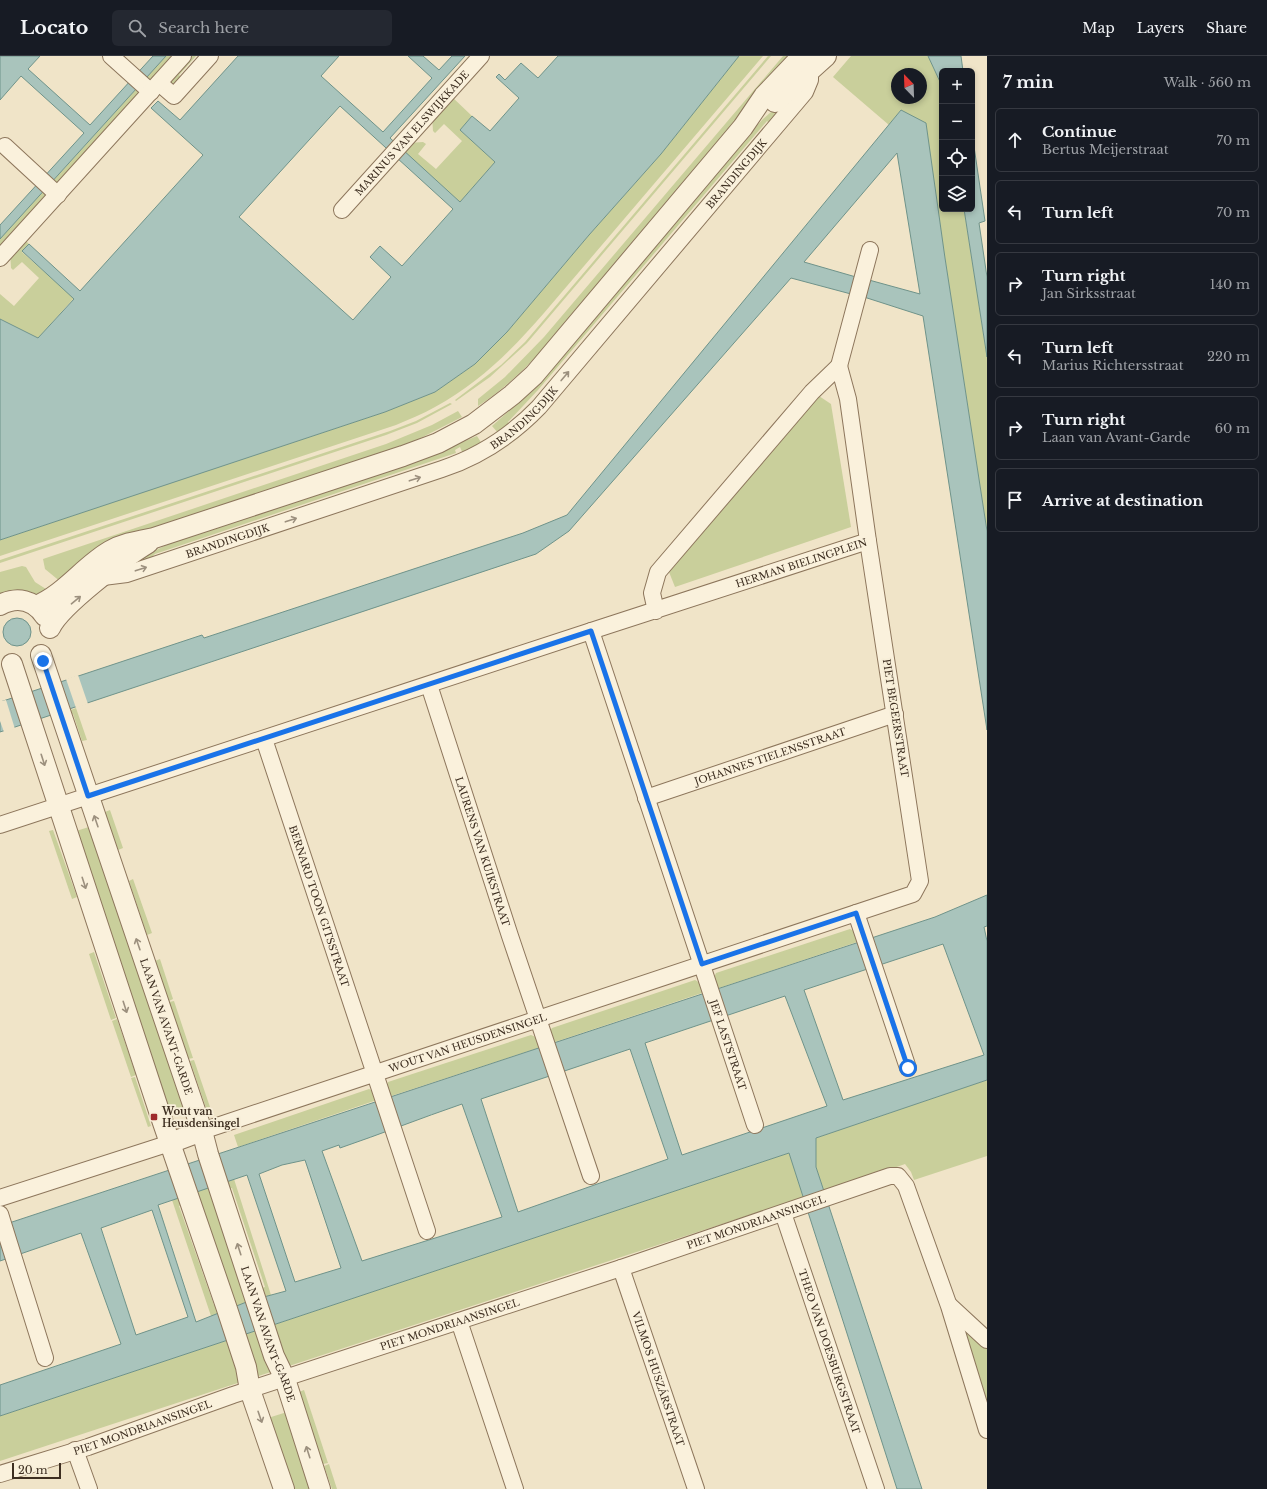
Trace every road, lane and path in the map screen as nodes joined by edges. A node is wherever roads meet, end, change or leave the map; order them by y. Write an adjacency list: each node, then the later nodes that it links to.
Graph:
1 (111, 56): 7 (street)
2 (183, 56): 7 (street)
3 (210, 56): 7 (street)
4 (482, 56): 10 (street, MARINUS VAN ELSWIJKKADE)
5 (826, 56): 6 (street)
6 (806, 63): 14 (street); 16 (street, BRANDINGDIJK, one-way to 6)
7 (152, 87): 9 (street)
8 (5, 146): 9 (street)
9 (55, 193): 12 (street)
10 (342, 210)
11 (870, 250): 13 (street)
12 (0, 258)
13 (838, 366): 15 (street, HERMAN BIELINGPLEIN); 19 (street)
14 (154, 538): 16 (street); 18 (street)
15 (868, 541): 19 (street, HERMAN BIELINGPLEIN); 25 (street, PIET BEGEERSTRAAT)
16 (103, 577): 20 (street, one-way to 16)
17 (0, 605): 18 (street)
18 (36, 606): 20 (street)
19 (656, 611): 21 (street, HERMAN BIELINGPLEIN)
20 (50, 628): 22 (street)
21 (591, 631): 24 (street, HERMAN BIELINGPLEIN); 28 (street, JEF LASTSTRAAT)
22 (41, 654): 23 (street); 27 (street, LAAN VAN AVANT-GARDE)
23 (6, 662): 29 (street, one-way to 29)
24 (428, 685): 26 (street, HERMAN BIELINGPLEIN); 34 (street, LAURENS VAN KUIKSTRAAT)
25 (895, 714): 28 (street, JOHANNES TIELENSSTRAAT); 31 (street, PIET BEGEERSTRAAT)
26 (264, 739): 27 (street, HERMAN BIELINGPLEIN); 36 (street, BERNARD TOON GITSSTRAAT)
27 (88, 796): 29 (street, HERMAN BIELINGPLEIN); 38 (street, LAAN VAN AVANT-GARDE, one-way to 27)
28 (646, 798): 33 (street, JEF LASTSTRAAT)
29 (59, 806): 30 (street, HERMAN BIELINGPLEIN); 39 (street, one-way to 39)
30 (0, 825)
31 (913, 894): 32 (street, WOUT VAN HEUSDENSINGEL)
32 (856, 913): 33 (street, WOUT VAN HEUSDENSINGEL); 35 (street)
33 (702, 964): 34 (street, WOUT VAN HEUSDENSINGEL); 37 (street, JEF LASTSTRAAT)
34 (538, 1018): 36 (street, WOUT VAN HEUSDENSINGEL); 40 (street, LAURENS VAN KUIKSTRAAT)
35 (908, 1068)
36 (375, 1073): 38 (street, WOUT VAN HEUSDENSINGEL); 44 (street, BERNARD TOON GITSSTRAAT)
37 (755, 1125)
38 (202, 1131): 39 (street, WOUT VAN HEUSDENSINGEL); 50 (street, LAAN VAN AVANT-GARDE, one-way to 38)
39 (170, 1143): 41 (street, WOUT VAN HEUSDENSINGEL); 51 (street)
40 (591, 1176)
41 (0, 1198)
42 (783, 1213): 45 (street, PIET MONDRIAANSINGEL); 46 (street, PIET MONDRIAANSINGEL); 60 (street, THEO VAN DOESBURGSTRAAT)
43 (0, 1214): 49 (street)
44 (427, 1231)
45 (621, 1268): 47 (street, PIET MONDRIAANSINGEL); 59 (street, VILMOS HUSZÁRSTRAAT)
46 (949, 1306): 48 (street); 52 (street)
47 (459, 1321): 50 (street, PIET MONDRIAANSINGEL); 58 (street)
48 (987, 1340)
49 (45, 1358)
50 (285, 1379): 51 (street, PIET MONDRIAANSINGEL); 57 (street, LAAN VAN AVANT-GARDE, one-way to 50)
51 (250, 1390): 53 (street, PIET MONDRIAANSINGEL); 56 (street, one-way to 56)
52 (987, 1430)
53 (75, 1450): 54 (street, PIET MONDRIAANSINGEL); 55 (street)
54 (0, 1474)
55 (89, 1489)
56 (284, 1489)
57 (320, 1489)
58 (515, 1489)
59 (696, 1489)
60 (876, 1489)

